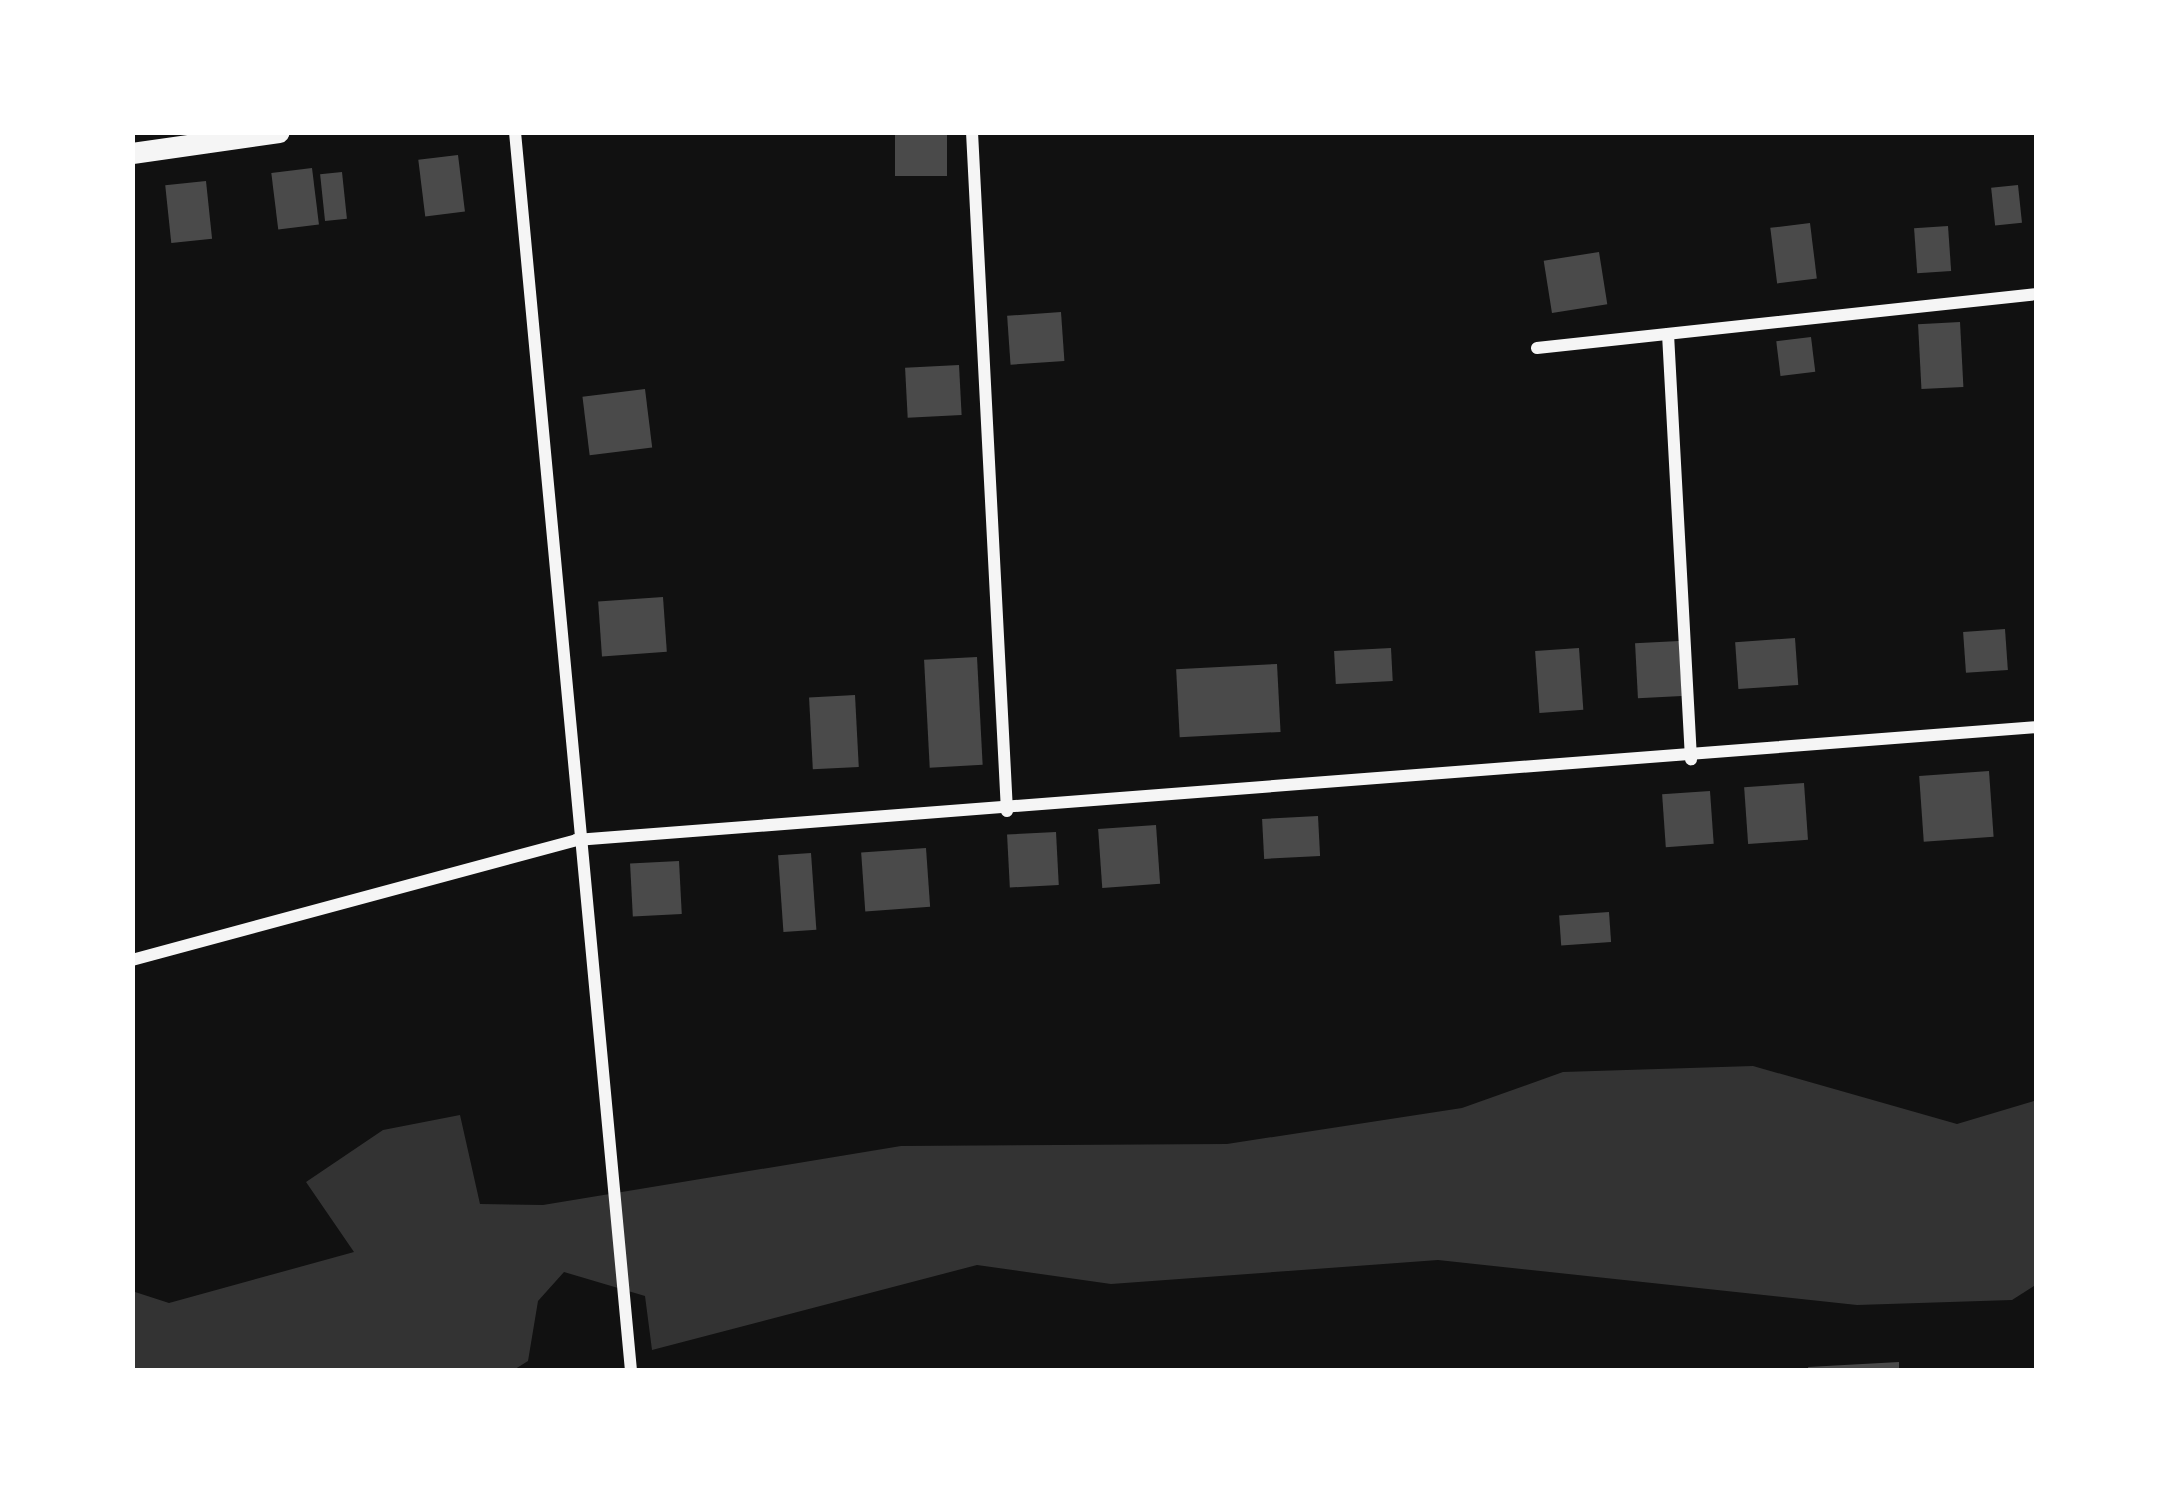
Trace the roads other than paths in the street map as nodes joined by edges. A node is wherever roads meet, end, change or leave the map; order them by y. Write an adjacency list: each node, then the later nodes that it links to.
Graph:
1 (280, 132): 4 (street)
2 (515, 132): 11 (street)
3 (971, 132): 10 (street)
4 (132, 153)
5 (2037, 294): 6 (street)
6 (1668, 334): 7 (street); 9 (street)
7 (1537, 348)
8 (2037, 728): 9 (street)
9 (1691, 759): 10 (street)
10 (1007, 811): 11 (street)
11 (576, 840): 12 (street); 13 (street)
12 (132, 960)
13 (631, 1371)

